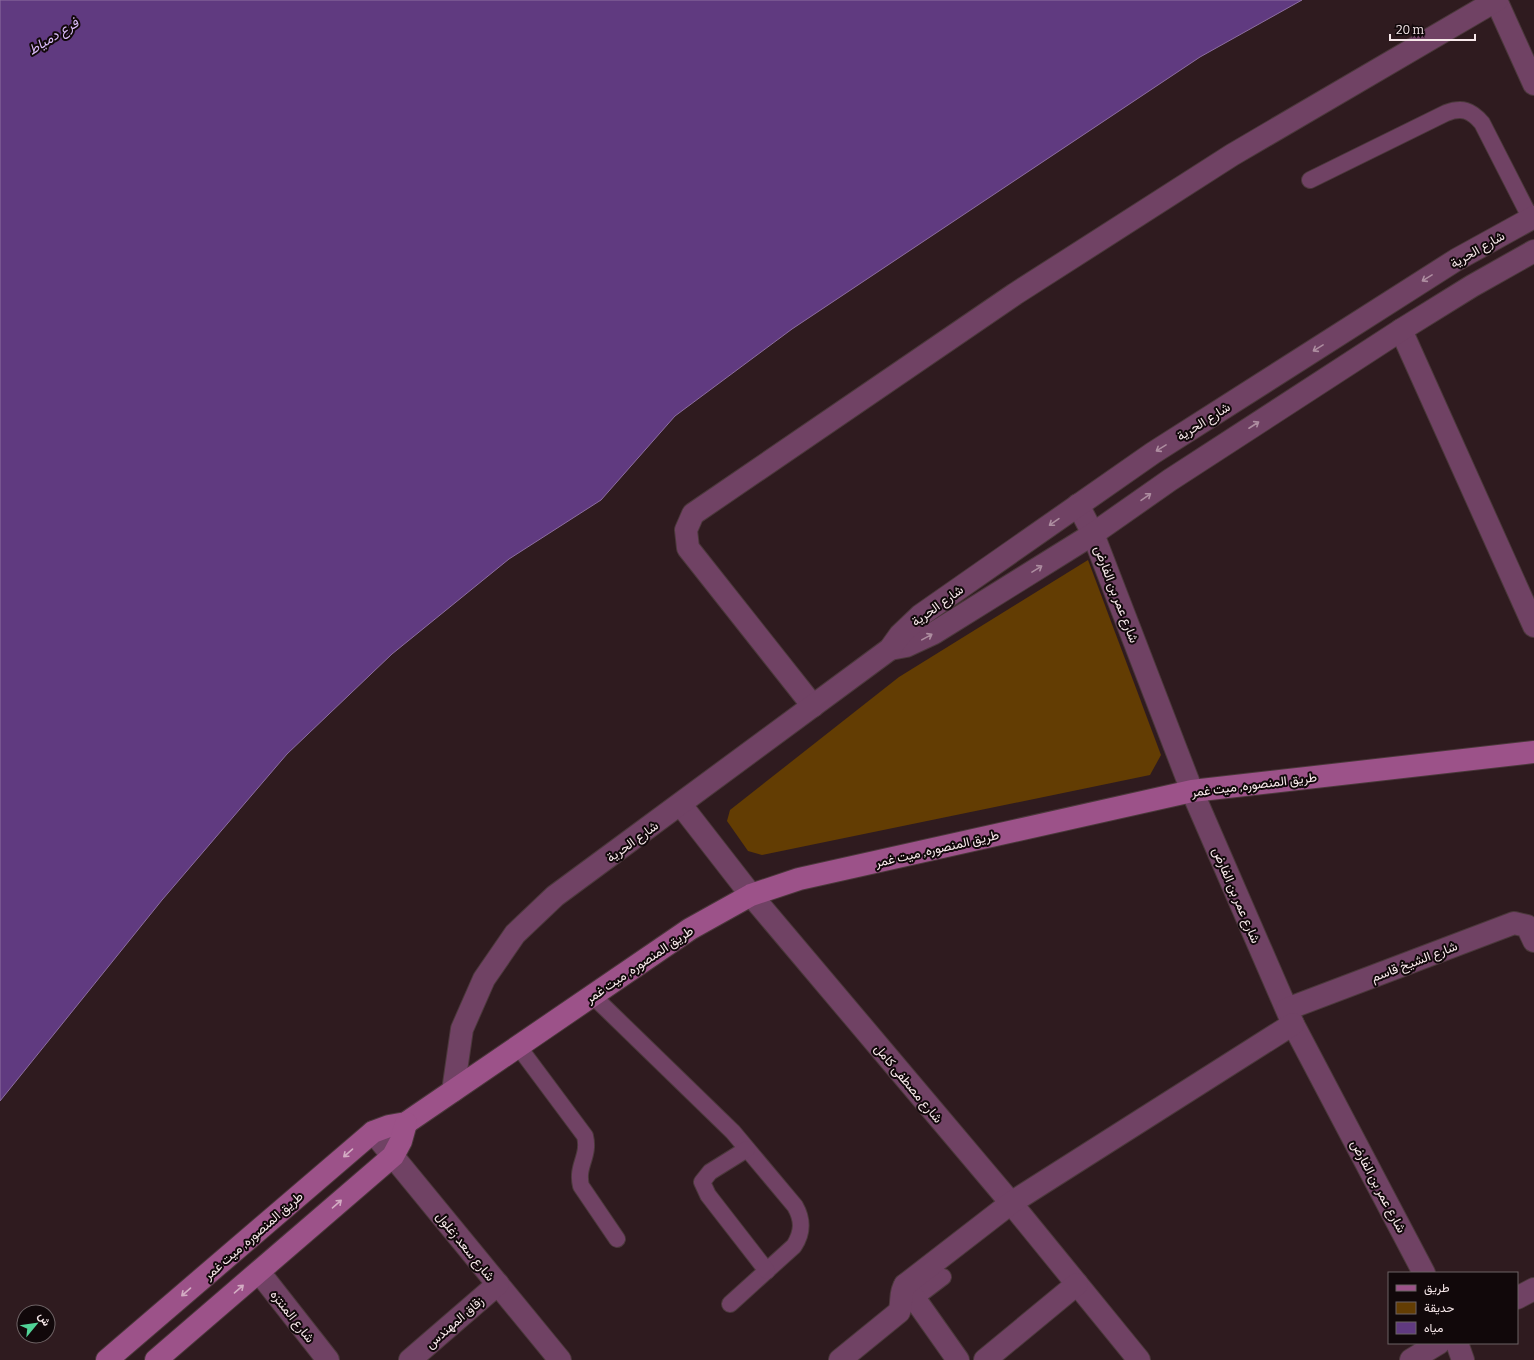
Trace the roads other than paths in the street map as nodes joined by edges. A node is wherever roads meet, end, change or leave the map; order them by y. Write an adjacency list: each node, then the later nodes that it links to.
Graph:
1 (1497, 0): 2 (street); 13 (street)
2 (1534, 84)
3 (1310, 180): 4 (lane)
4 (1532, 218): 6 (street, شارع الحرية)
5 (1534, 251): 7 (street, شارع الحرية)
6 (1456, 260): 7 (street); 9 (street, شارع الحرية, one-way to 9)
7 (1472, 286): 8 (street, شارع الحرية)
8 (1401, 330): 10 (street, شارع الحرية, one-way to 8); 11 (street)
9 (1078, 505): 10 (street, شارع عمر بن الفارض); 12 (street, شارع الحرية, one-way to 12)
10 (1093, 534): 12 (street, شارع الحرية, one-way to 10); 15 (street, شارع عمر بن الفارض)
11 (1534, 626)
12 (890, 649): 13 (street, شارع الحرية)
13 (813, 706): 16 (street, شارع الحرية)
14 (1534, 752): 15 (main road, طريق المنصوره, ميت غمر)
15 (1192, 790): 17 (main road, طريق المنصوره, ميت غمر); 20 (street, شارع عمر بن الفارض)
16 (680, 805): 17 (street, شارع مصطفى كامل); 22 (street, شارع الحرية)
17 (751, 895): 19 (main road, طريق المنصوره, ميت غمر); 27 (street, شارع مصطفى كامل)
18 (1534, 941): 20 (street, شارع الشيخ قاسم)
19 (592, 995): 21 (main road, طريق المنصوره, ميت غمر); 25 (lane)
20 (1290, 1016): 27 (street); 31 (street, شارع عمر بن الفارض)
21 (518, 1046): 22 (main road, طريق المنصوره, ميت غمر); 28 (lane)
22 (452, 1091): 23 (main road, طريق المنصوره, ميت غمر)
23 (406, 1123): 24 (main road, طريق المنصوره, ميت غمر); 26 (main road)
24 (373, 1132): 26 (street, شارع سعد زغلول); 41 (main road, طريق المنصوره, ميت غمر, one-way to 41)
25 (747, 1149): 29 (lane); 29 (lane)
26 (393, 1156): 30 (main road, one-way to 26); 33 (street, شارع سعد زغلول)
27 (1011, 1204): 34 (street, شارع مصطفى كامل); 36 (street)
28 (617, 1239)
29 (767, 1271): 38 (lane)
30 (259, 1272): 42 (main road, one-way to 30); 43 (street, شارع المنتزه)
31 (1423, 1272)
32 (943, 1277): 36 (lane)
33 (498, 1284): 44 (street, زقاق المهندس); 45 (street, شارع سعد زغلول)
34 (1077, 1284): 48 (street); 49 (street, شارع مصطفى كامل)
35 (1534, 1289): 37 (street)
36 (910, 1292): 46 (street); 47 (street)
37 (1518, 1297)
38 (730, 1304)
39 (1437, 1344): 50 (street)
40 (1457, 1344): 51 (street)
41 (107, 1360)
42 (156, 1360)
43 (328, 1360)
44 (410, 1360)
45 (560, 1360)
46 (840, 1360)
47 (958, 1360)
48 (985, 1360)
49 (1139, 1360)
50 (1411, 1360)
51 (1463, 1360)

